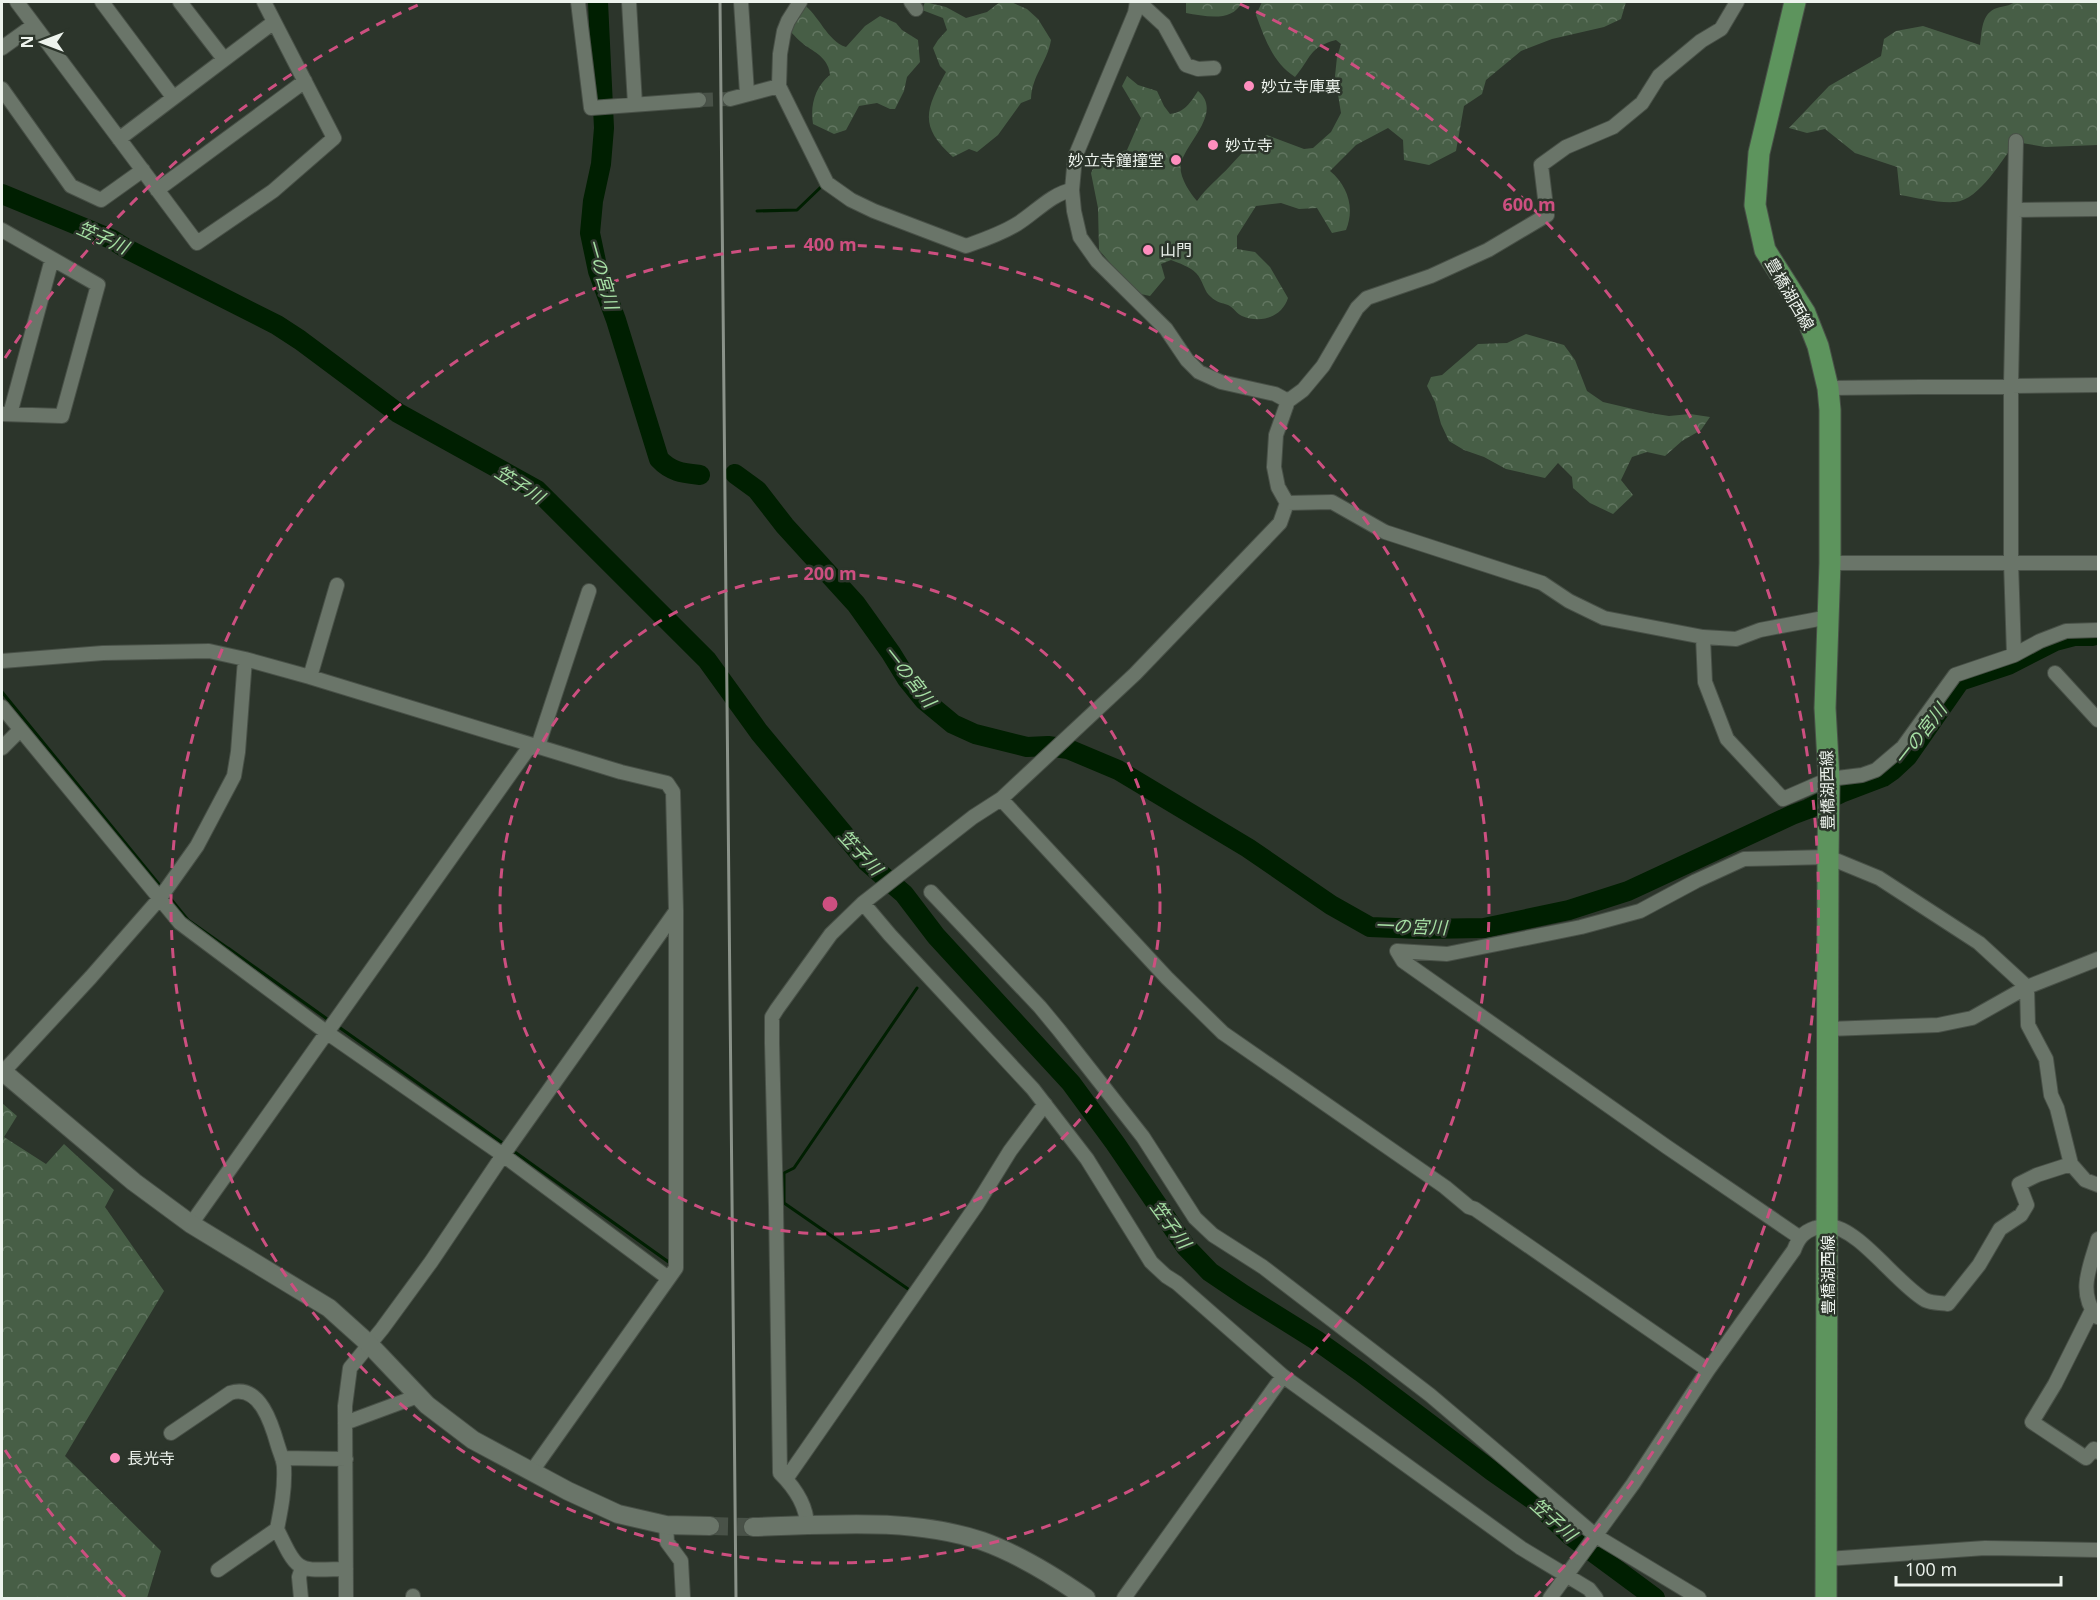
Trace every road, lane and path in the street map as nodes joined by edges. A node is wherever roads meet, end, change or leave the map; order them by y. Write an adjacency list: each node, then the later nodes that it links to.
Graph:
1 (16, 2): 13 (street)
2 (102, 2): 21 (street)
3 (180, 2): 15 (street)
4 (264, 2): 12 (street)
5 (578, 2): 24 (street)
6 (628, 2): 24 (street)
7 (741, 2): 20 (street)
8 (800, 2): 18 (street)
9 (1138, 2): 16 (street); 29 (street)
10 (1737, 2): 37 (street)
11 (1795, 2): 36 (main road, 豊橋湖西線)
12 (274, 22): 15 (street); 17 (street)
13 (34, 25): 14 (street); 25 (street)
14 (2, 48)
15 (224, 59): 21 (street)
16 (1214, 68)
17 (305, 81): 28 (street); 28 (street)
18 (779, 86): 20 (street); 29 (street)
19 (2, 88): 27 (street)
20 (747, 93): 22 (street)
21 (173, 97): 25 (street)
22 (730, 99)
23 (699, 100): 24 (street)
24 (636, 105)
25 (119, 139): 27 (street)
26 (2016, 141): 31 (street)
27 (142, 170): 28 (street)
28 (157, 190)
29 (1072, 190): 37 (street)
30 (2098, 209): 31 (street)
31 (2016, 210): 34 (street)
32 (2, 230): 33 (street)
33 (52, 259): 38 (street); 38 (street)
34 (2011, 385): 35 (street); 36 (street); 40 (street)
35 (2098, 385)
36 (1827, 388): 41 (main road, 豊橋湖西線)
37 (1288, 401): 39 (street)
38 (6, 414)
39 (1287, 503): 47 (street); 59 (street)
40 (2011, 562): 41 (street); 42 (street); 48 (street)
41 (1830, 563): 45 (main road, 豊橋湖西線)
42 (2098, 563)
43 (337, 585): 52 (street)
44 (589, 591): 56 (street)
45 (1829, 617): 47 (street); 58 (main road, 豊橋湖西線)
46 (2098, 630): 48 (street)
47 (1703, 638): 58 (street)
48 (2014, 655): 58 (street)
49 (245, 659): 50 (street); 52 (street); 62 (street)
50 (2, 661)
51 (2055, 672): 54 (street)
52 (310, 677): 56 (street)
53 (2, 707): 55 (street)
54 (2098, 720)
55 (20, 730): 57 (street); 62 (street)
56 (538, 746): 64 (street); 68 (street)
57 (2, 748)
58 (1829, 780): 60 (main road, 豊橋湖西線)
59 (1001, 799): 63 (street); 81 (street)
60 (1827, 857): 66 (street); 67 (main road, 豊橋湖西線); 76 (street)
61 (931, 892): 96 (street)
62 (160, 898): 68 (street); 69 (street)
63 (863, 903): 70 (street); 90 (street)
64 (675, 911): 71 (street); 78 (street)
65 (2098, 959): 66 (street)
66 (2027, 987): 67 (street); 72 (street)
67 (1828, 1029): 75 (main road, 豊橋湖西線)
68 (326, 1032): 71 (street); 74 (street)
69 (2, 1071): 74 (street)
70 (1045, 1104): 82 (street); 90 (street)
71 (503, 1155): 78 (street); 80 (street)
72 (2071, 1164): 73 (street); 75 (street)
73 (2098, 1185)
74 (191, 1224): 80 (street)
75 (1828, 1226): 76 (street); 98 (main road, 豊橋湖西線)
76 (1799, 1237): 81 (street)
77 (2098, 1239): 79 (street)
78 (668, 1278): 89 (street)
79 (2095, 1314): 86 (street)
80 (368, 1343): 83 (street); 84 (street)
81 (1708, 1370): 96 (street)
82 (1283, 1376): 102 (street); 107 (street)
83 (418, 1396): 84 (street); 89 (street)
84 (345, 1423): 88 (street)
85 (171, 1433): 87 (street)
86 (2098, 1452)
87 (282, 1458): 88 (street); 95 (street)
88 (346, 1459): 101 (street)
89 (532, 1471): 91 (street)
90 (786, 1479): 93 (street)
91 (666, 1525): 92 (street); 105 (street)
92 (710, 1526)
93 (807, 1526): 94 (street); 106 (street)
94 (753, 1527)
95 (277, 1529): 99 (street); 100 (street)
96 (1596, 1536): 102 (street); 110 (street)
97 (2098, 1550): 98 (street)
98 (1827, 1558): 111 (main road, 豊橋湖西線)
99 (302, 1568): 101 (street); 103 (street)
100 (218, 1569)
101 (346, 1569): 104 (street)
102 (1570, 1573): 108 (street); 109 (street)
103 (301, 1599)
104 (346, 1599)
105 (683, 1599)
106 (1086, 1599)
107 (1124, 1599)
108 (1550, 1599)
109 (1596, 1599)
110 (1699, 1599)
111 (1826, 1599)

